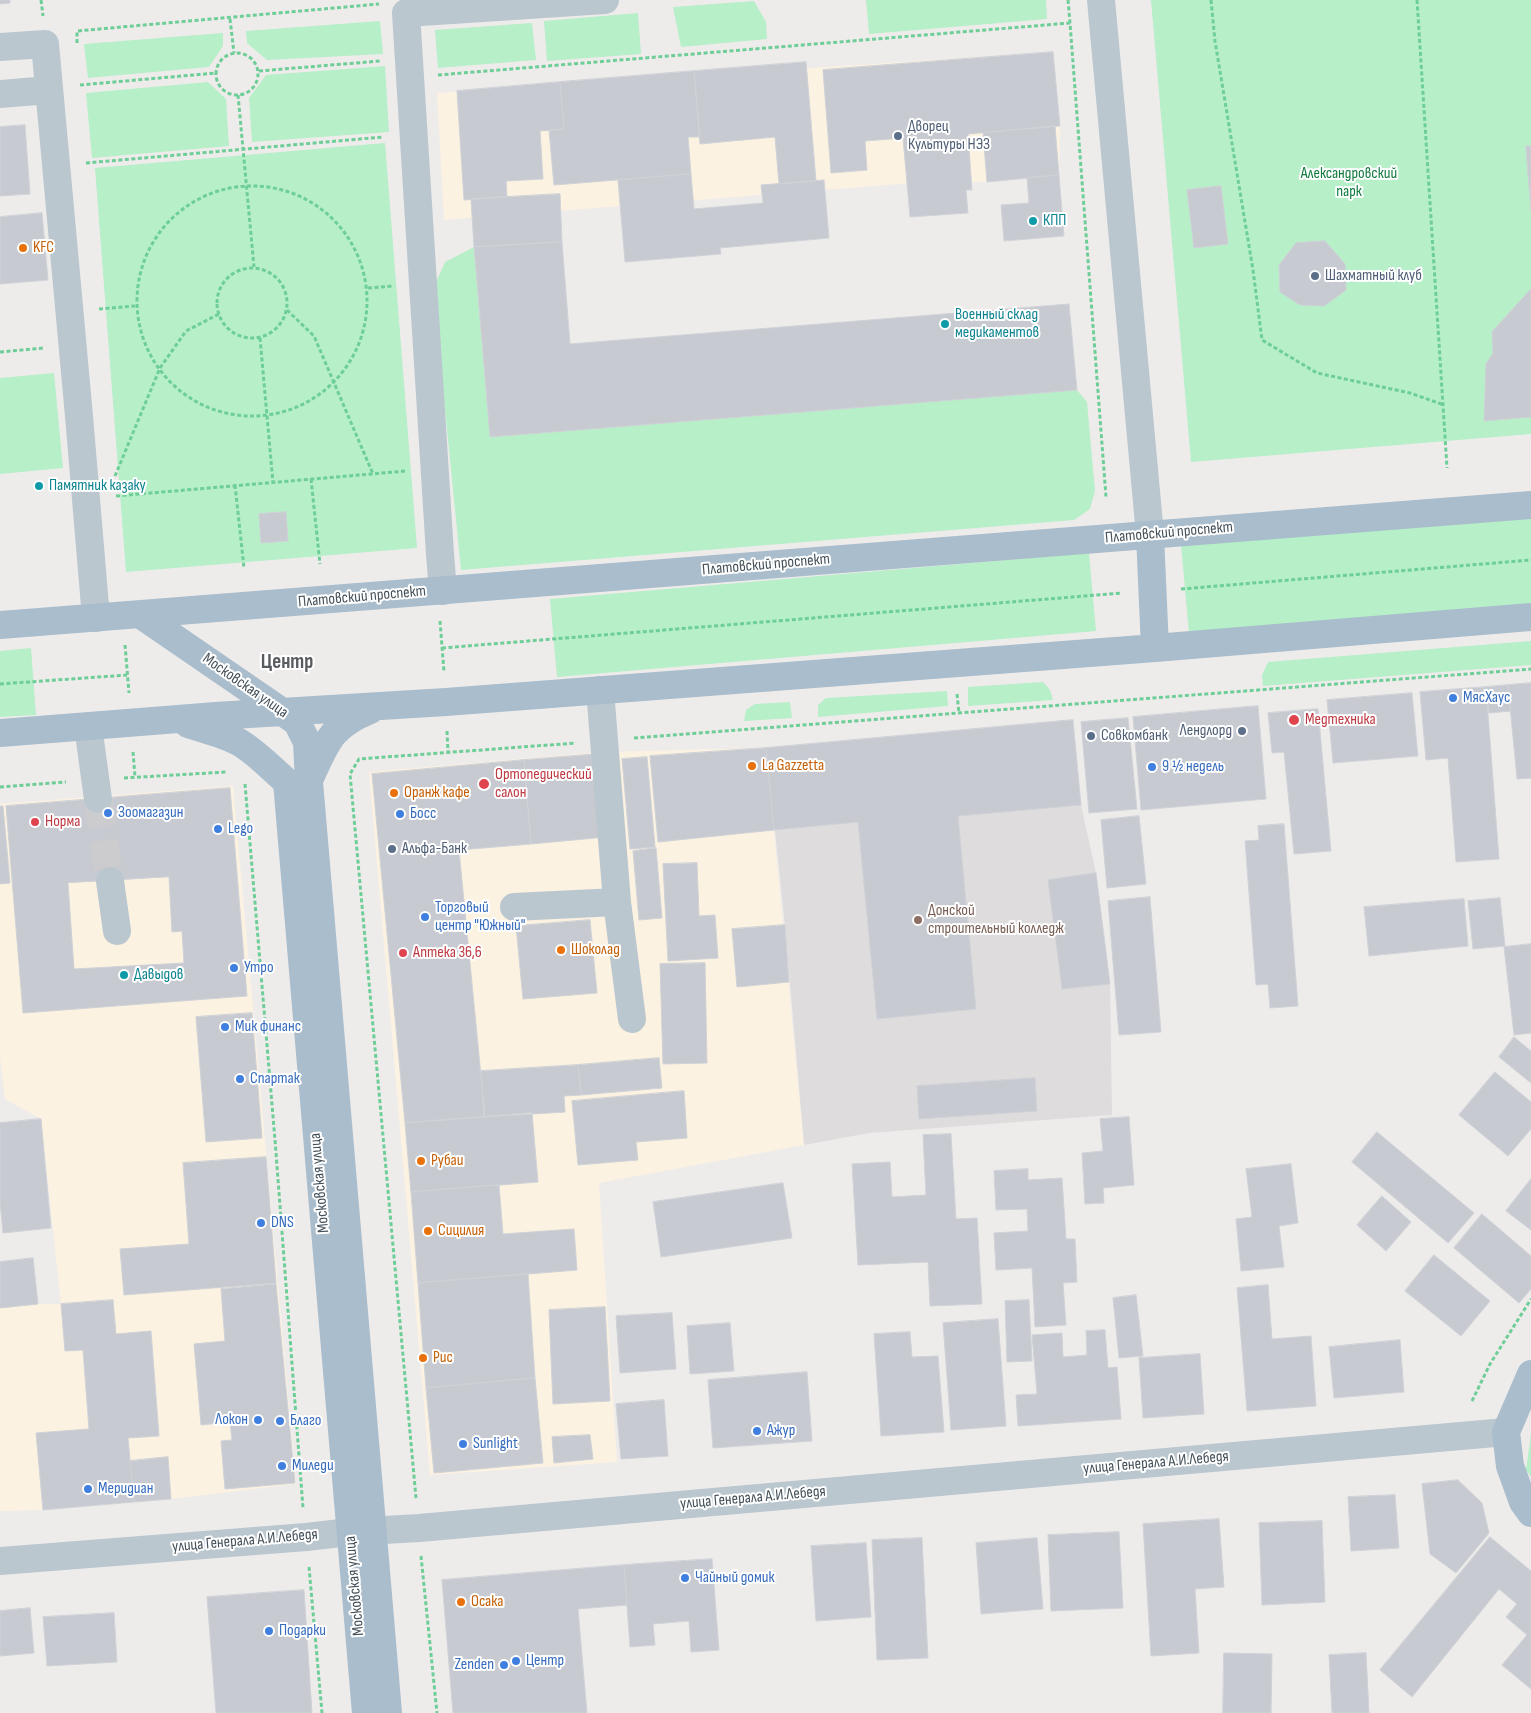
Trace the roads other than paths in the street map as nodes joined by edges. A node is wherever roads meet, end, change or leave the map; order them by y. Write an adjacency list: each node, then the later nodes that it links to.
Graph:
1 (604, 0): 8 (street)
2 (1101, 0): 7 (street)
3 (0, 47): 4 (street)
4 (49, 90): 5 (street); 11 (street)
5 (0, 94)
6 (1531, 504): 7 (main road, Платовский проспект)
7 (1150, 535): 8 (main road, Платовский проспект); 13 (main road)
8 (441, 591): 9 (main road, Платовский проспект)
9 (132, 615): 11 (main road, Платовский проспект); 16 (main road, Московская улица)
10 (1531, 617): 13 (main road)
11 (96, 618): 12 (main road, Платовский проспект)
12 (0, 625)
13 (1155, 648): 14 (main road)
14 (600, 690): 15 (main road); 23 (street)
15 (375, 708): 16 (main road); 20 (main road, Московская улица)
16 (282, 712): 17 (main road); 20 (main road, Московская улица)
17 (174, 720): 18 (main road); 30 (main road, Московская улица)
18 (88, 726): 19 (main road); 21 (street)
19 (0, 734)
20 (309, 782): 30 (main road, Московская улица)
21 (97, 789)
22 (110, 881): 25 (street)
23 (617, 902): 24 (street); 26 (street)
24 (514, 907)
25 (117, 931)
26 (632, 1019)
27 (1531, 1374): 28 (main road)
28 (1506, 1432): 29 (main road); 30 (street, улица Генерала А.И.Лебедя)
29 (1531, 1512)
30 (361, 1532): 31 (street, улица Генерала А.И.Лебедя); 32 (main road, Московская улица); 33 (main road, Московская улица)
31 (0, 1560)
32 (366, 1713)
33 (388, 1713)

